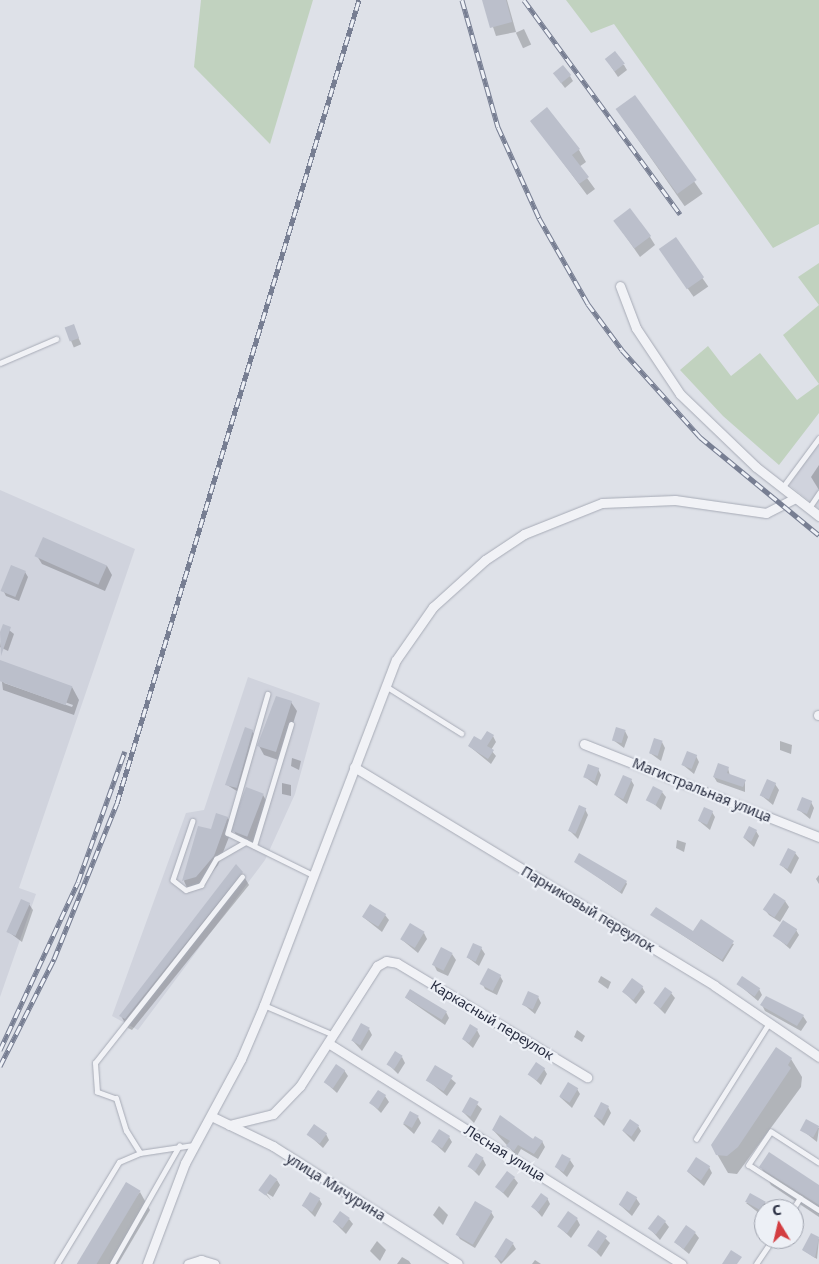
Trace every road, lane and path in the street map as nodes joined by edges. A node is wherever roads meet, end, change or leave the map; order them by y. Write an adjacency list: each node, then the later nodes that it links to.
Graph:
1 (620, 286): 5 (street)
2 (56, 339): 3 (lane)
3 (0, 363)
4 (819, 438): 5 (lane)
5 (782, 488): 7 (street)
6 (819, 494): 8 (lane)
7 (795, 498): 8 (street); 10 (street)
8 (808, 508): 9 (street)
9 (819, 516)
10 (386, 686): 13 (lane); 15 (street)
11 (268, 694): 18 (lane)
12 (291, 724): 19 (lane)
13 (461, 733)
14 (584, 744): 17 (street, Магистральная улица)
15 (354, 767): 20 (street); 23 (street, Парниковый переулок)
16 (192, 821): 18 (lane)
17 (819, 837)
18 (246, 842): 19 (lane)
19 (254, 846): 20 (lane)
20 (313, 875): 22 (street)
21 (242, 877): 33 (lane)
22 (264, 1005): 24 (lane); 28 (street)
23 (769, 1023): 26 (street, Парниковый переулок); 30 (lane)
24 (334, 1035): 25 (street); 27 (street, Каркасный переулок)
25 (328, 1043): 29 (street); 44 (street, Лесная улица)
26 (819, 1057)
27 (587, 1077)
28 (211, 1116): 29 (street, улица Мичурина); 31 (street)
29 (229, 1125): 43 (street, улица Мичурина)
30 (696, 1139)
31 (193, 1145): 32 (lane); 40 (street)
32 (179, 1146): 33 (lane); 39 (lane)
33 (140, 1153): 38 (lane)
34 (819, 1163): 35 (lane)
35 (800, 1198): 36 (lane)
36 (819, 1210)
37 (766, 1249): 45 (lane)
38 (57, 1264)
39 (112, 1264)
40 (147, 1264)
41 (188, 1264): 42 (street)
42 (214, 1264)
43 (458, 1264)
44 (682, 1264)
45 (756, 1264)

